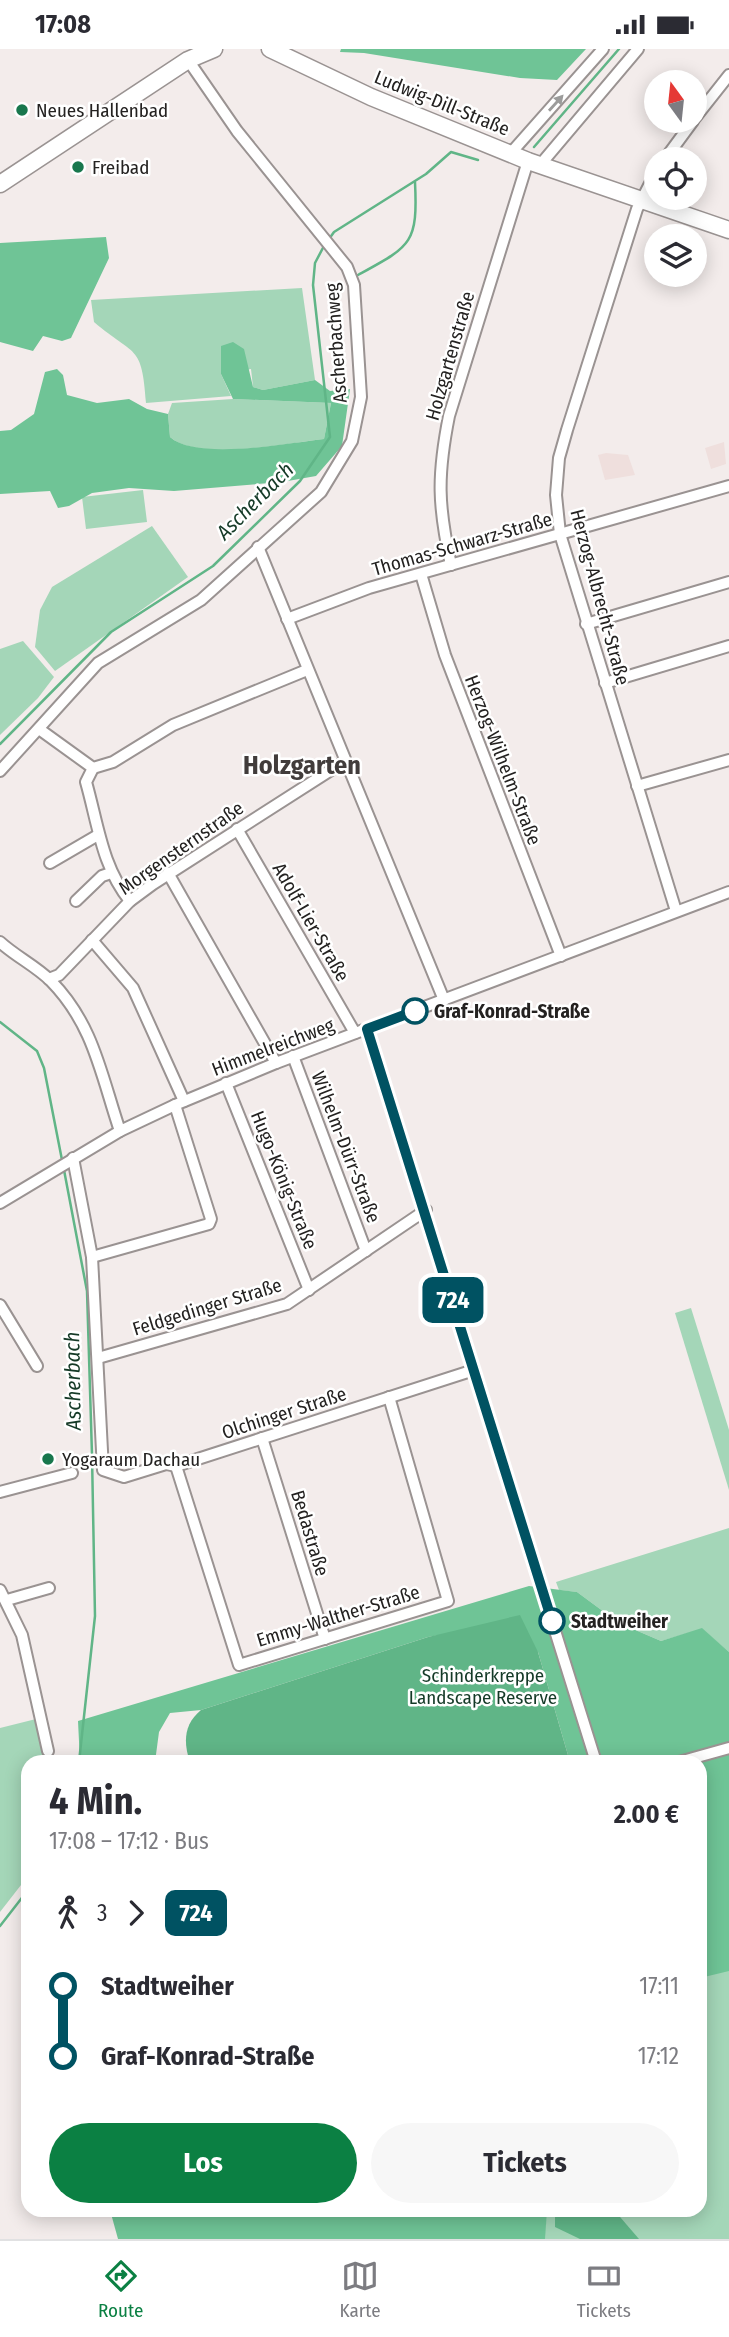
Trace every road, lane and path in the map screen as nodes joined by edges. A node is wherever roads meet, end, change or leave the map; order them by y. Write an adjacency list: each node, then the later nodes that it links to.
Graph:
1 (214, 49): 5 (street)
2 (270, 49): 8 (street, Ludwig-Dill-Straße)
3 (603, 49): 8 (street, Ludwig-Dill-Straße, one-way to 3)
4 (638, 49): 9 (street)
5 (188, 60): 10 (street); 16 (street, Ascherbachweg)
6 (729, 75): 7 (street)
7 (707, 103)
8 (510, 153): 9 (street)
9 (534, 163): 12 (street); 17 (street, Holzgartenstraße)
10 (0, 184)
11 (644, 195): 12 (street, Herzog-Albrecht-Straße)
12 (642, 199): 13 (street); 15 (street, Herzog-Albrecht-Straße)
13 (729, 230)
14 (729, 486): 15 (street, Thomas-Schwarz-Straße)
15 (560, 534): 17 (street, Thomas-Schwarz-Straße); 21 (street, Herzog-Albrecht-Straße)
16 (258, 547): 20 (street); 25 (street, Ascherbachweg)
17 (451, 565): 18 (street, Thomas-Schwarz-Straße)
18 (421, 574): 20 (street, Thomas-Schwarz-Straße); 42 (street, Herzog-Wilhelm-Straße)
19 (729, 582): 21 (street)
20 (287, 619): 23 (street)
21 (586, 624): 24 (street, Herzog-Albrecht-Straße)
22 (729, 646): 24 (street)
23 (307, 670): 27 (street); 28 (street)
24 (605, 683): 30 (street, Herzog-Albrecht-Straße)
25 (39, 729): 28 (street); 29 (street, Ascherbachweg)
26 (729, 760): 30 (street)
27 (345, 761): 31 (street, Morgensternstraße); 44 (street)
28 (93, 768): 32 (street)
29 (0, 771)
30 (637, 786): 39 (street, Herzog-Albrecht-Straße)
31 (237, 829): 35 (street, Morgensternstraße); 46 (street, Adolf-Lier-Straße)
32 (98, 835): 33 (street); 34 (street)
33 (50, 863)
34 (111, 873): 37 (street); 38 (street)
35 (169, 873): 38 (street, Morgensternstraße); 48 (street)
36 (729, 892): 39 (street, Himmelreichweg)
37 (76, 901)
38 (130, 901): 40 (street, Morgensternstraße)
39 (676, 911): 42 (street, Himmelreichweg)
40 (92, 940): 43 (street, Morgensternstraße); 50 (street)
41 (0, 942): 43 (street)
42 (561, 955): 44 (street, Himmelreichweg)
43 (49, 979): 51 (street)
44 (444, 1000): 45 (street, Himmelreichweg)
45 (367, 1029): 46 (street, Himmelreichweg); 54 (street)
46 (355, 1033): 47 (street, Himmelreichweg)
47 (293, 1056): 48 (street, Himmelreichweg); 55 (street, Wilhelm-Dürr-Straße)
48 (276, 1063): 49 (street, Himmelreichweg)
49 (226, 1083): 50 (street, Himmelreichweg); 57 (street, Hugo-König-Straße)
50 (180, 1103): 51 (street, Himmelreichweg); 56 (street)
51 (120, 1131): 52 (street, Himmelreichweg)
52 (71, 1160): 53 (street, Himmelreichweg); 56 (street)
53 (0, 1203)
54 (426, 1210): 55 (street, Feldgedinger Straße); 61 (street)
55 (366, 1251): 57 (street, Feldgedinger Straße)
56 (92, 1257): 59 (street)
57 (309, 1290): 59 (street, Feldgedinger Straße)
58 (0, 1305): 60 (street)
59 (98, 1358): 64 (street, Olchinger Straße)
60 (37, 1366)
61 (474, 1370): 62 (street, Olchinger Straße); 73 (street)
62 (390, 1397): 63 (street, Olchinger Straße); 70 (street, Emmy-Walther-Straße)
63 (262, 1438): 64 (street, Olchinger Straße); 70 (street, Bedastraße)
64 (176, 1466): 70 (street, Emmy-Walther-Straße)
65 (72, 1473): 66 (street)
66 (0, 1492)
67 (49, 1588): 69 (street)
68 (0, 1590): 69 (street)
69 (5, 1603): 72 (street)
70 (325, 1639)
71 (729, 1748): 74 (street)
72 (48, 1751)
73 (594, 1755)
74 (704, 1755)

